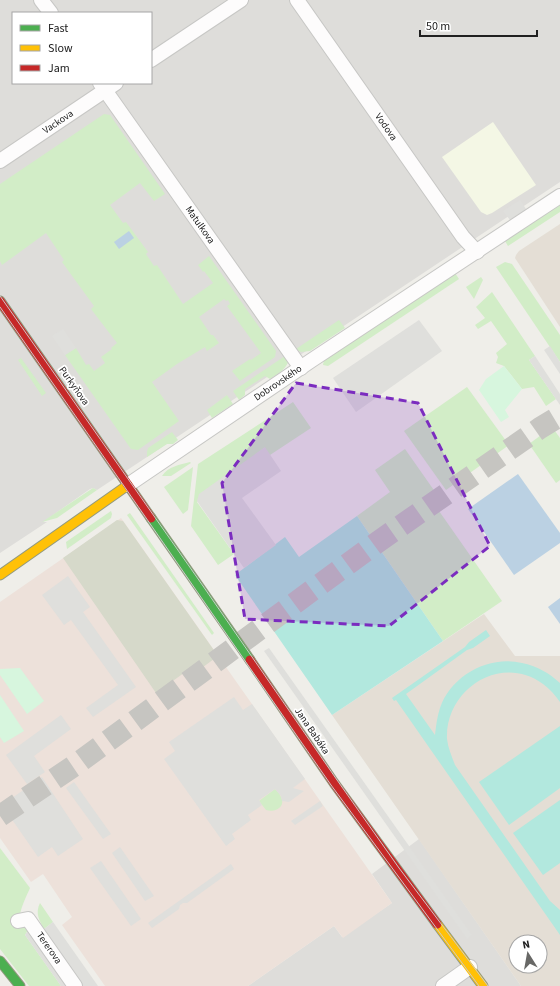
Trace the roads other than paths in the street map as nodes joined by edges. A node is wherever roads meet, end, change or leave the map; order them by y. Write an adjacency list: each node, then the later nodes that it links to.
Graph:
1 (41, 0): 4 (street)
2 (241, 0): 5 (street)
3 (297, 0): 9 (street, Vodova)
4 (50, 12)
5 (152, 59)
6 (107, 85): 7 (street, Vackova); 11 (street, Matulkova)
7 (0, 161)
8 (560, 196): 9 (street, Dobrovského)
9 (477, 252): 11 (street, Dobrovského)
10 (0, 301): 12 (main road, Purkyňova)
11 (301, 368): 12 (street, Dobrovského)
12 (128, 485): 13 (main road, Dobrovského); 16 (main road, Jana Babáka)
13 (0, 574)
14 (18, 921): 18 (street, Tererova)
15 (0, 961): 17 (main road)
16 (470, 967): 19 (street); 20 (main road, Jana Babáka)
17 (20, 986)
18 (75, 986)
19 (443, 986)
20 (484, 986)

